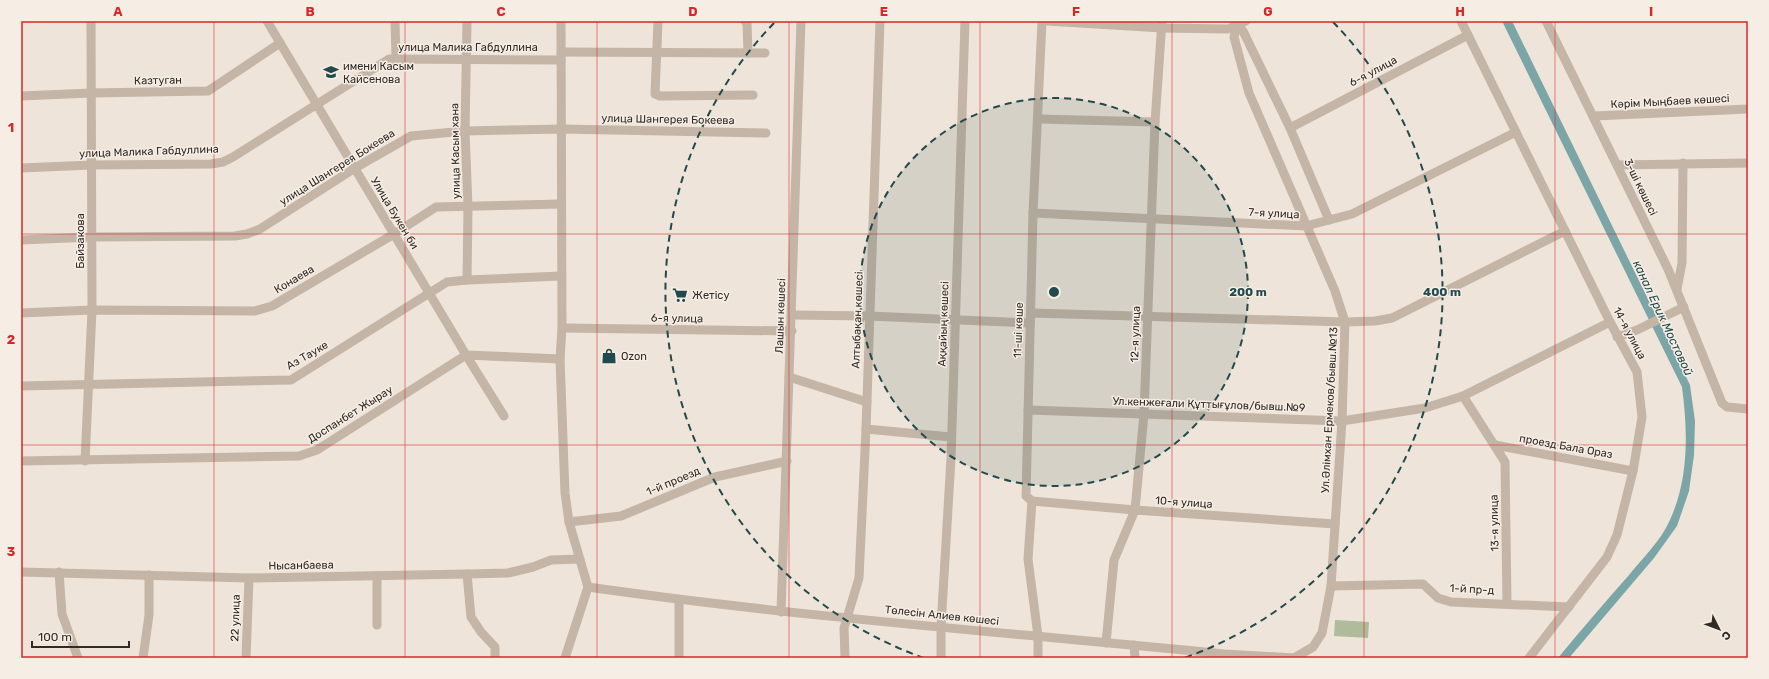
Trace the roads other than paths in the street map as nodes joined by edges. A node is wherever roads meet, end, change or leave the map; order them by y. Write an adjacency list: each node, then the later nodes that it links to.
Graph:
1 (91, 21): 26 (street, Байзакова)
2 (267, 21): 19 (street, Улица Букен би)
3 (396, 21): 24 (street)
4 (467, 21): 25 (street, улица Касым хана)
5 (561, 21): 23 (street)
6 (658, 21): 20 (street)
7 (745, 21): 21 (street)
8 (801, 21): 65 (street, Лашын көшесі)
9 (880, 21): 66 (street, Алтыбақан көшесі)
10 (965, 21): 68 (street, Аққайың көшесі)
11 (1042, 21): 32 (street, 11-ші көше)
12 (1047, 21): 17 (street)
13 (1246, 21): 16 (street)
14 (1461, 21): 18 (street, 14-я улица)
15 (1546, 21): 31 (street, 3-ші көшесі)
16 (1236, 23): 17 (street); 34 (street); 50 (street, Ул.Әлімхан Ермеков/бывш.№13)
17 (1162, 24): 33 (street, 12-я улица)
18 (1468, 35): 34 (street, 6-я улица); 37 (street, 14-я улица)
19 (280, 43): 26 (street, Казтуган); 29 (street, Улица Букен би)
20 (656, 53): 21 (street, улица Малика Габдуллина); 23 (street, улица Малика Габдуллина); 27 (street)
21 (748, 53): 22 (street, улица Малика Габдуллина)
22 (765, 53)
23 (561, 56): 25 (street, улица Малика Габдуллина); 35 (street)
24 (396, 59): 25 (street, улица Малика Габдуллина); 29 (street, улица Малика Габдуллина)
25 (467, 60): 36 (street, улица Касым хана)
26 (91, 93): 28 (street, Казтуган); 41 (street, Байзакова)
27 (753, 95)
28 (21, 96)
29 (316, 104): 41 (street, улица Малика Габдуллина); 44 (street, Улица Букен би)
30 (1748, 109): 31 (street, Кәрім Мыңбаев көшесі)
31 (1594, 116): 42 (street, 3-ші көшесі)
32 (1039, 119): 33 (street); 47 (street, 11-ші көше)
33 (1155, 122): 48 (street, 12-я улица)
34 (1290, 128): 49 (street)
35 (562, 129): 36 (street, улица Шангерея Бокеева); 38 (street, улица Шангерея Бокеева); 45 (street)
36 (465, 131): 44 (street, улица Шангерея Бокеева); 46 (street, улица Касым хана)
37 (1516, 132): 49 (street, 7-я улица); 51 (street, 14-я улица)
38 (766, 133)
39 (1683, 163): 40 (street); 42 (street); 55 (street)
40 (1748, 163)
41 (92, 165): 43 (street, улица Малика Габдуллина); 53 (street, Байзакова)
42 (1617, 165): 56 (street, 3-ші көшесі)
43 (21, 168)
44 (355, 168): 52 (street, Улица Букен би); 53 (street, улица Шангерея Бокеева)
45 (561, 204): 46 (street, Конаева); 57 (street)
46 (468, 207): 52 (street, Конаева); 58 (street, улица Касым хана)
47 (1033, 213): 48 (street, 7-я улица); 64 (street, 11-ші көше)
48 (1151, 218): 50 (street, 7-я улица); 67 (street, 12-я улица)
49 (1329, 220): 50 (street, 7-я улица)
50 (1306, 226): 69 (street, Ул.Әлімхан Ермеков/бывш.№13)
51 (1565, 231): 69 (street); 70 (street, 14-я улица)
52 (394, 234): 60 (street, Улица Букен би); 62 (street, Конаева)
53 (92, 237): 54 (street, улица Шангерея Бокеева); 62 (street, Байзакова)
54 (21, 240)
55 (1682, 263): 56 (street); 59 (street)
56 (1668, 269): 59 (street, 3-ші көшесі)
57 (561, 276): 58 (street, Аз Тауке); 72 (street)
58 (467, 280): 60 (street, Аз Тауке)
59 (1677, 289): 61 (street, 3-ші көшесі)
60 (429, 293): 75 (street, Улица Букен би); 78 (street, Аз Тауке)
61 (1684, 307): 74 (street); 82 (street, 3-ші көшесі)
62 (92, 310): 63 (street, Конаева); 78 (street, Байзакова)
63 (21, 313)
64 (1031, 313): 67 (street); 71 (street, 11-ші көше)
65 (792, 315): 66 (street); 73 (street, Лашын көшесі)
66 (869, 316): 68 (street); 81 (street, Алтыбақан көшесі)
67 (1147, 317): 69 (street); 84 (street, 12-я улица)
68 (955, 320): 71 (street); 88 (street, Аққайың көшесі)
69 (1345, 322): 86 (street, Ул.Әлімхан Ермеков/бывш.№13)
70 (1610, 322): 74 (street, 14-я улица); 80 (street, Ул.кенжеғали Құттығұлов/бывш.№9)
71 (1030, 323): 83 (street, 11-ші көше)
72 (562, 328): 73 (street, 6-я улица); 76 (street)
73 (792, 331): 77 (street, Лашын көшесі)
74 (1617, 337): 93 (street, 14-я улица)
75 (466, 355): 76 (street); 85 (street, Улица Букен би); 91 (street, Доспанбет Жырау)
76 (560, 359): 96 (street)
77 (789, 377): 81 (street); 92 (street, Лашын көшесі)
78 (88, 384): 79 (street, Аз Тауке); 91 (street, Байзакова)
79 (21, 386)
80 (1463, 396): 86 (street, Ул.кенжеғали Құттығұлов/бывш.№9); 89 (street, 13-я улица)
81 (867, 402): 87 (street, Алтыбақан көшесі)
82 (1748, 409)
83 (1028, 410): 84 (street, Ул.кенжеғали Құттығұлов/бывш.№9); 94 (street, 11-ші көше)
84 (1144, 414): 86 (street, Ул.кенжеғали Құттығұлов/бывш.№9); 95 (street, 12-я улица)
85 (504, 416)
86 (1342, 421): 97 (street, Ул.Әлімхан Ермеков/бывш.№13)
87 (866, 429): 88 (street); 111 (street, Алтыбақан көшесі)
88 (951, 437): 113 (street, Аққайың көшесі)
89 (1495, 445): 93 (street, проезд Бала Ораз); 108 (street, 13-я улица)
90 (21, 461): 91 (street, Доспанбет Жырау)
91 (85, 461)
92 (787, 461): 96 (street, 1-й проезд); 110 (street, Лашын көшесі)
93 (1633, 471): 109 (street, 14-я улица)
94 (1032, 501): 95 (street, 10-я улица); 114 (street, 11-ші көше)
95 (1135, 510): 97 (street, 10-я улица); 115 (street, 12-я улица)
96 (569, 522): 98 (street)
97 (1335, 524): 105 (street, Ул.Әлімхан Ермеков/бывш.№13)
98 (580, 559): 101 (street, Нысанбаева); 106 (street)
99 (21, 572): 100 (street, Нысанбаева)
100 (59, 572): 102 (street, Нысанбаева); 117 (street)
101 (467, 574): 103 (street, Нысанбаева); 120 (street)
102 (149, 575): 104 (street, Нысанбаева); 118 (street)
103 (377, 576): 104 (street, Нысанбаева); 112 (street)
104 (249, 578): 119 (street, 22 улица)
105 (1332, 586): 108 (street, 1-й пр-д); 127 (street, Ул.Әлімхан Ермеков/бывш.№13)
106 (588, 587): 107 (street, Төлесін Алиев көшесі); 121 (street)
107 (679, 600): 110 (street, Төлесін Алиев көшесі); 122 (street)
108 (1507, 603): 109 (street, 1-й пр-д)
109 (1569, 608): 128 (street, 14-я улица)
110 (781, 612): 111 (street, Төлесін Алиев көшесі)
111 (848, 617): 113 (street, Төлесін Алиев көшесі); 123 (street, Алтыбақан көшесі)
112 (377, 626)
113 (941, 627): 114 (street, Төлесін Алиев көшесі); 124 (street, Аққайың көшесі)
114 (1038, 636): 115 (street, Төлесін Алиев көшесі); 125 (street, 11-ші көше)
115 (1106, 643): 116 (street, Төлесін Алиев көшесі)
116 (1134, 645): 126 (street); 127 (street, Төлесін Алиев көшесі)
117 (78, 658)
118 (143, 658)
119 (246, 658)
120 (495, 658)
121 (565, 658)
122 (679, 658)
123 (844, 658)
124 (941, 658)
125 (1038, 658)
126 (1134, 658)
127 (1294, 658)
128 (1529, 658)

